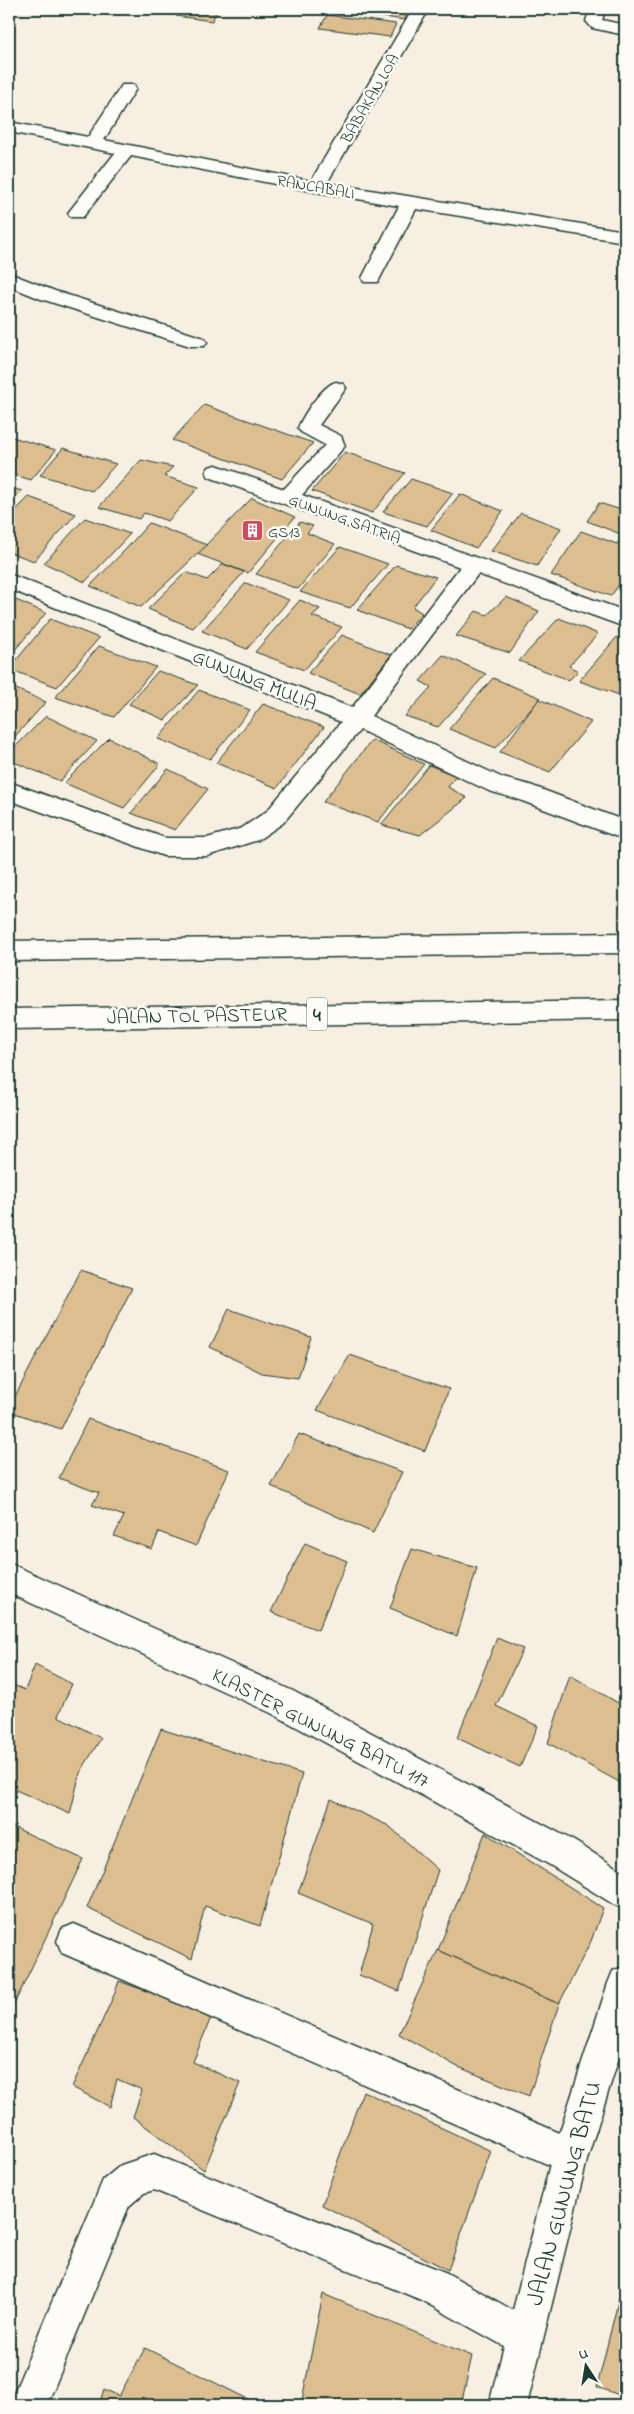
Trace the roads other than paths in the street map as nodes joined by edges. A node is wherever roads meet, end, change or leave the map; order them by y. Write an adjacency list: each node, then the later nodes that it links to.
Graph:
1 (421, 9): 8 (main road, BABAKAN LOA)
2 (596, 12): 3 (main road)
3 (625, 30)
4 (128, 89): 6 (main road)
5 (9, 127): 6 (main road, RANCABALI)
6 (94, 142): 7 (main road, RANCABALI)
7 (127, 149): 8 (main road, RANCABALI); 10 (main road)
8 (316, 188): 9 (main road, RANCABALI)
9 (410, 202): 11 (main road, RANCABALI); 12 (main road)
10 (77, 213)
11 (625, 237)
12 (371, 278)
13 (9, 279): 14 (main road)
14 (197, 342)
15 (336, 388): 17 (main road)
16 (216, 472): 17 (main road, GUNUNG SATRIA)
17 (288, 498): 18 (main road, GUNUNG SATRIA)
18 (473, 565): 20 (main road, GUNUNG SATRIA); 21 (main road)
19 (9, 581): 21 (main road, GUNUNG MULIA)
20 (625, 619)
21 (356, 719): 22 (main road); 23 (main road, GUNUNG MULIA)
22 (9, 791)
23 (624, 830)
24 (625, 944): 25 (main road)
25 (9, 951)
26 (625, 1010): 27 (main road, JALAN TOL PASTEUR / 4)
27 (9, 1019)
28 (9, 1578): 29 (main road, KLASTER GUNUNG BATU 117)
29 (625, 1892)
30 (74, 1941): 32 (main road)
31 (625, 1983): 32 (main road, JALAN GUNUNG BATU)
32 (570, 2156): 33 (main road, JALAN GUNUNG BATU)
33 (524, 2336): 34 (main road); 35 (main road, JALAN GUNUNG BATU)
34 (28, 2405)
35 (508, 2405)

